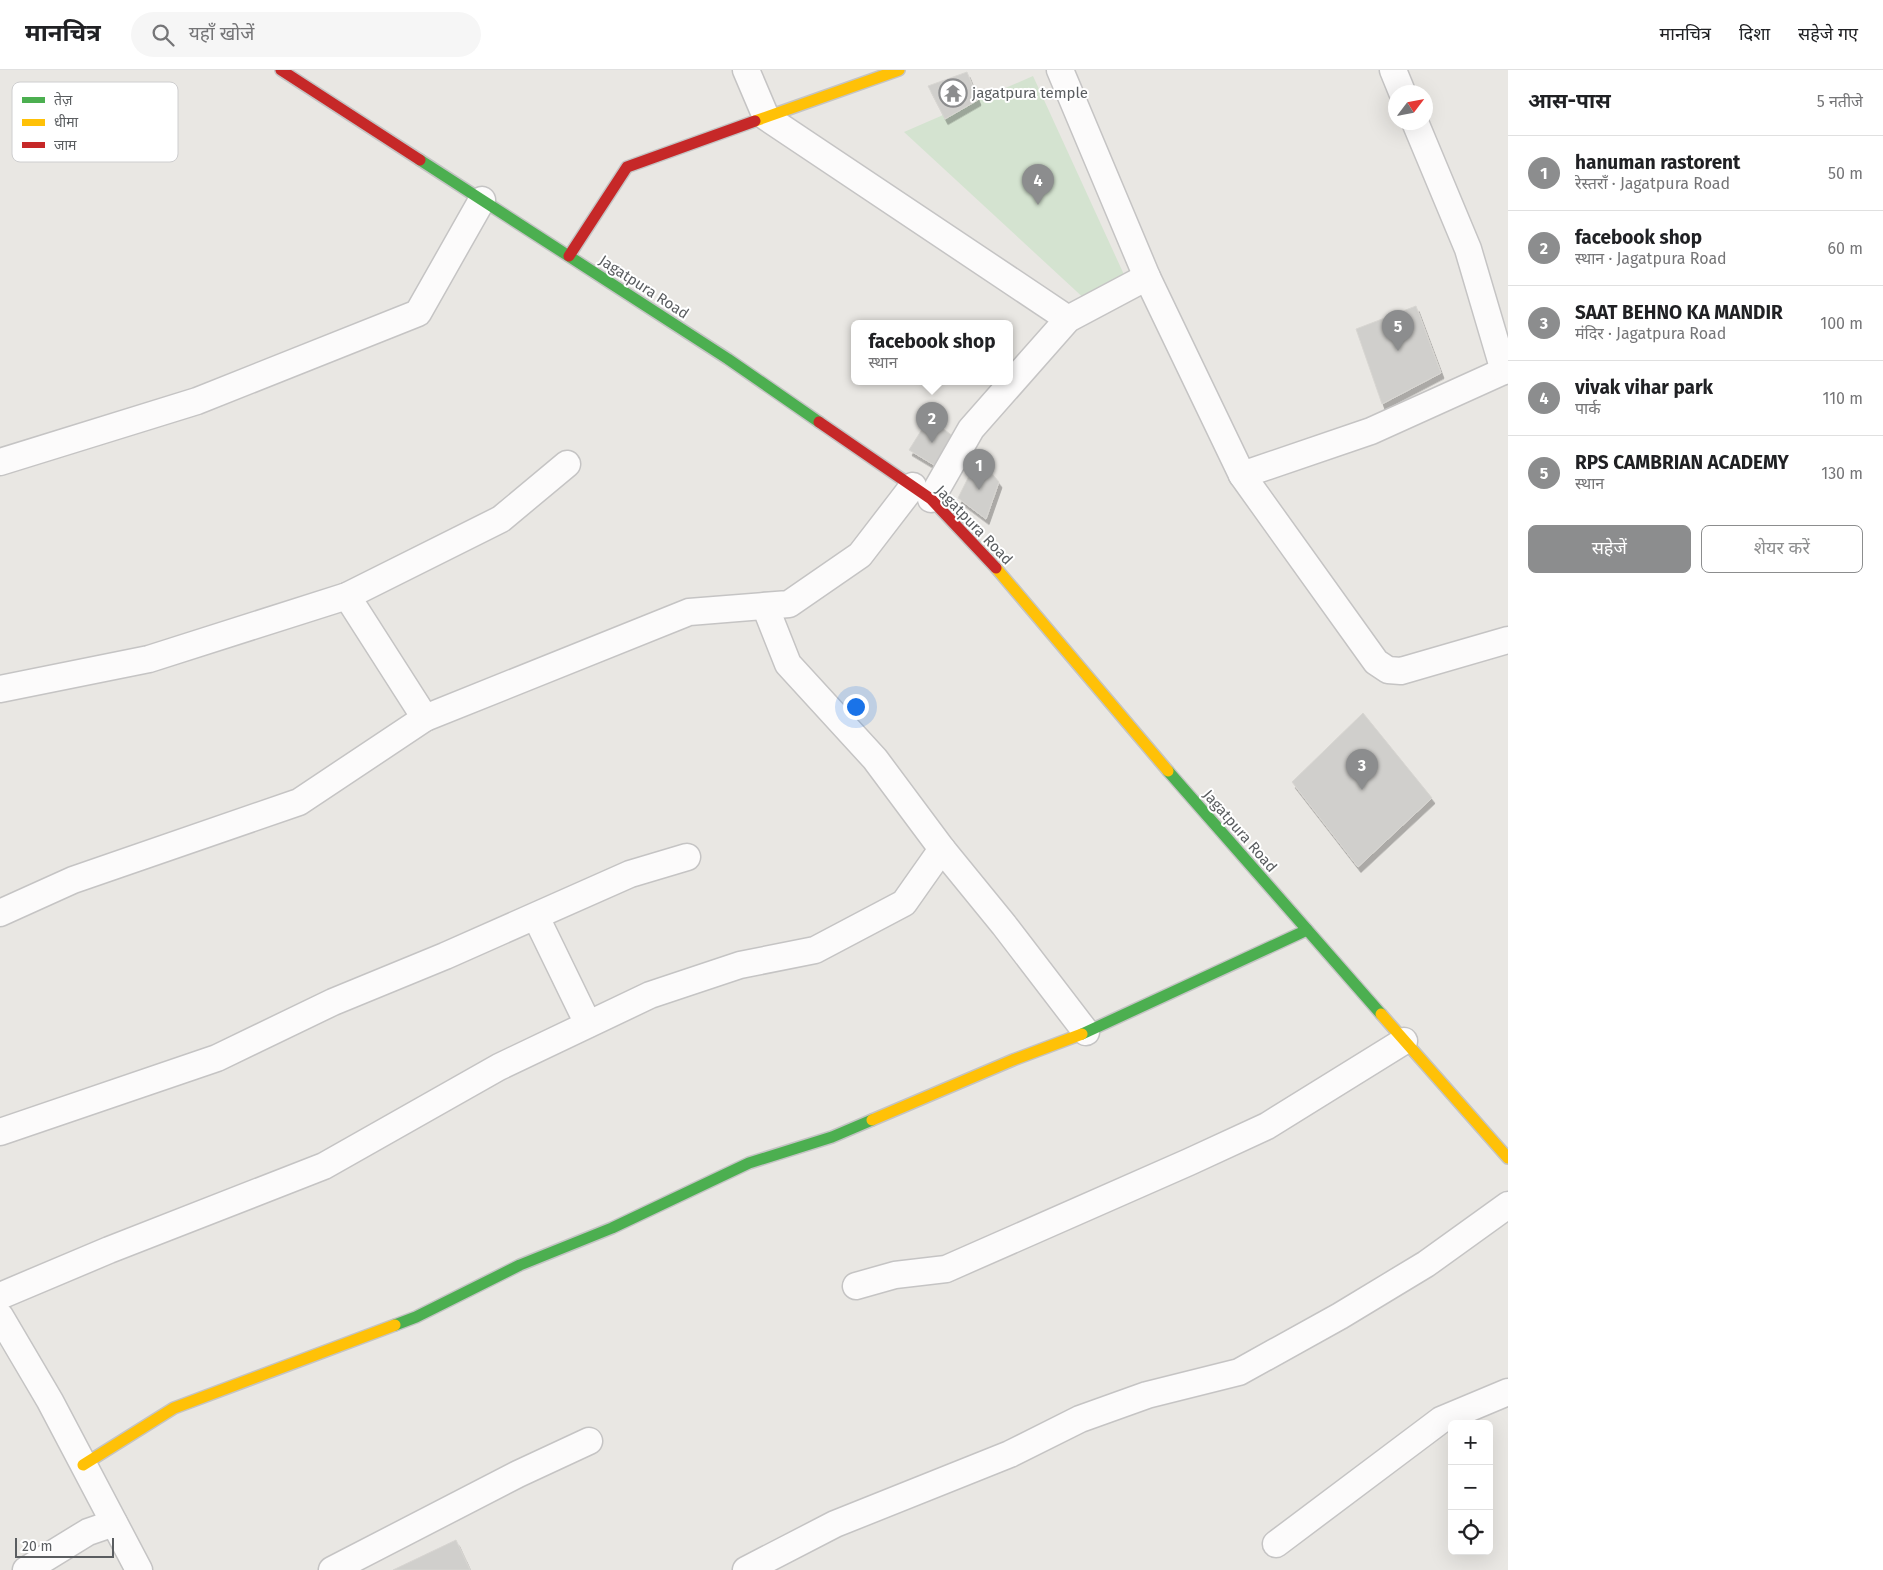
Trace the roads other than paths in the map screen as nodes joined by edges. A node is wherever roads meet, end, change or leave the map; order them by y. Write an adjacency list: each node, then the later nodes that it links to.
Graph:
1 (281, 70): 9 (street, Jagatpura Road)
2 (746, 70): 7 (street)
3 (899, 70): 7 (street)
4 (1060, 70): 11 (street)
5 (1393, 70): 6 (street)
6 (1399, 85)
7 (766, 117): 10 (street); 12 (street)
8 (1418, 130): 13 (street)
9 (482, 200): 10 (street, Jagatpura Road); 16 (street)
10 (569, 256): 19 (street, Jagatpura Road)
11 (1147, 277): 12 (street); 18 (street)
12 (1068, 318): 14 (street)
13 (1506, 370): 18 (street)
14 (1013, 380)
15 (1009, 385): 19 (street)
16 (0, 462)
17 (567, 464): 20 (street)
18 (1242, 475): 22 (street)
19 (922, 492): 21 (street); 29 (street, Jagatpura Road)
20 (347, 596): 23 (street); 24 (street)
21 (765, 606): 24 (street); 25 (street)
22 (1508, 640)
23 (0, 689)
24 (425, 718): 27 (street)
25 (942, 849): 30 (street); 31 (street)
26 (687, 857): 28 (street)
27 (0, 913)
28 (536, 917): 30 (street); 33 (street)
29 (1307, 930): 31 (street); 32 (street, Jagatpura Road)
30 (588, 1024): 37 (street)
31 (1086, 1032): 41 (street)
32 (1404, 1040): 34 (street, Jagatpura Road); 36 (street)
33 (0, 1132)
34 (1508, 1158)
35 (1508, 1205): 47 (street)
36 (856, 1286)
37 (0, 1296)
38 (0, 1316): 41 (street)
39 (1508, 1392): 43 (street)
40 (589, 1441): 46 (street)
41 (84, 1465): 42 (street)
42 (114, 1523): 44 (street); 45 (street)
43 (1276, 1544)
44 (26, 1570)
45 (139, 1570)
46 (332, 1570)
47 (746, 1570)

